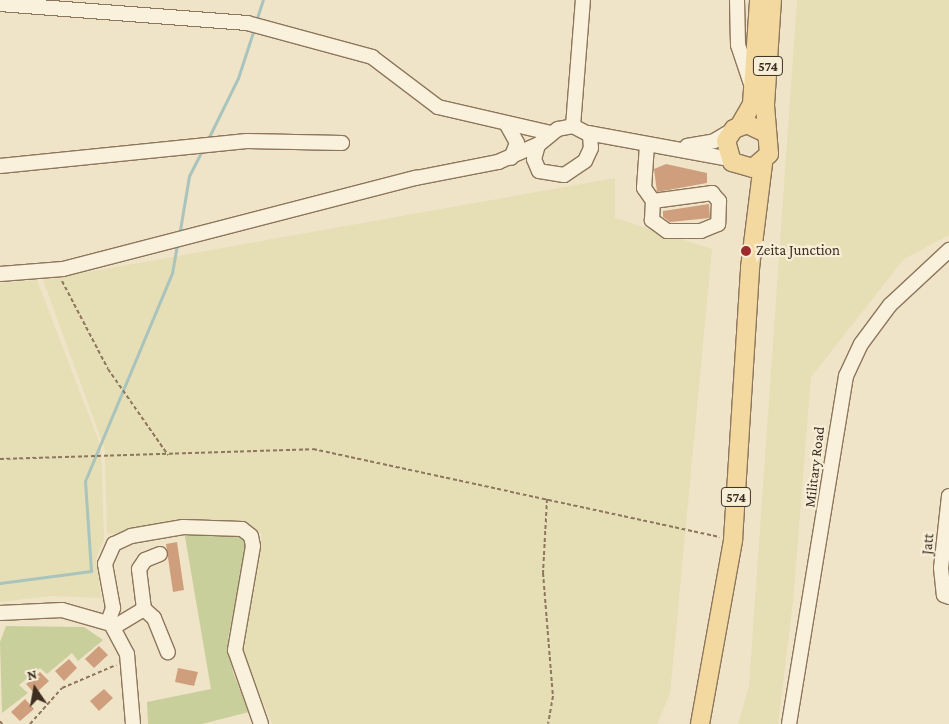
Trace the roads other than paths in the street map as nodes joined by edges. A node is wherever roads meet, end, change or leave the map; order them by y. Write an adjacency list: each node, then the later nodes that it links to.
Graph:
1 (583, 0): 8 (street)
2 (737, 0): 6 (street)
3 (759, 0): 6 (main road, 574)
4 (772, 0): 12 (main road, 574)
5 (0, 4): 7 (street)
6 (754, 92): 9 (main road, 574)
7 (506, 123): 10 (street); 19 (street)
8 (573, 126): 10 (street); 11 (street)
9 (737, 127): 12 (main road); 17 (street); 20 (main road, 574)
10 (551, 133): 15 (street)
11 (588, 133): 13 (street); 18 (street)
12 (766, 133): 22 (main road, 574)
13 (619, 141): 16 (street); 18 (street)
14 (342, 143): 23 (street)
15 (539, 144): 19 (street); 24 (street)
16 (647, 145): 17 (street); 25 (street)
17 (674, 148): 20 (street)
18 (589, 155): 24 (street)
19 (511, 158): 21 (street)
20 (733, 162): 22 (main road); 27 (main road, 574)
21 (494, 163): 24 (street); 28 (street)
22 (763, 163): 27 (main road, 574)
23 (0, 166)
24 (539, 171)
25 (654, 202): 25 (street)
26 (949, 250): 39 (street, Military Road)
27 (750, 268): 38 (main road, 574)
28 (0, 274)
29 (949, 496): 31 (street, Jatt)
30 (160, 554): 32 (street)
31 (946, 596)
32 (144, 609): 34 (street); 35 (street)
33 (0, 613): 34 (street)
34 (111, 624): 36 (street); 37 (street)
35 (168, 652)
36 (259, 720)
37 (133, 724)
38 (700, 724)
39 (789, 724)

